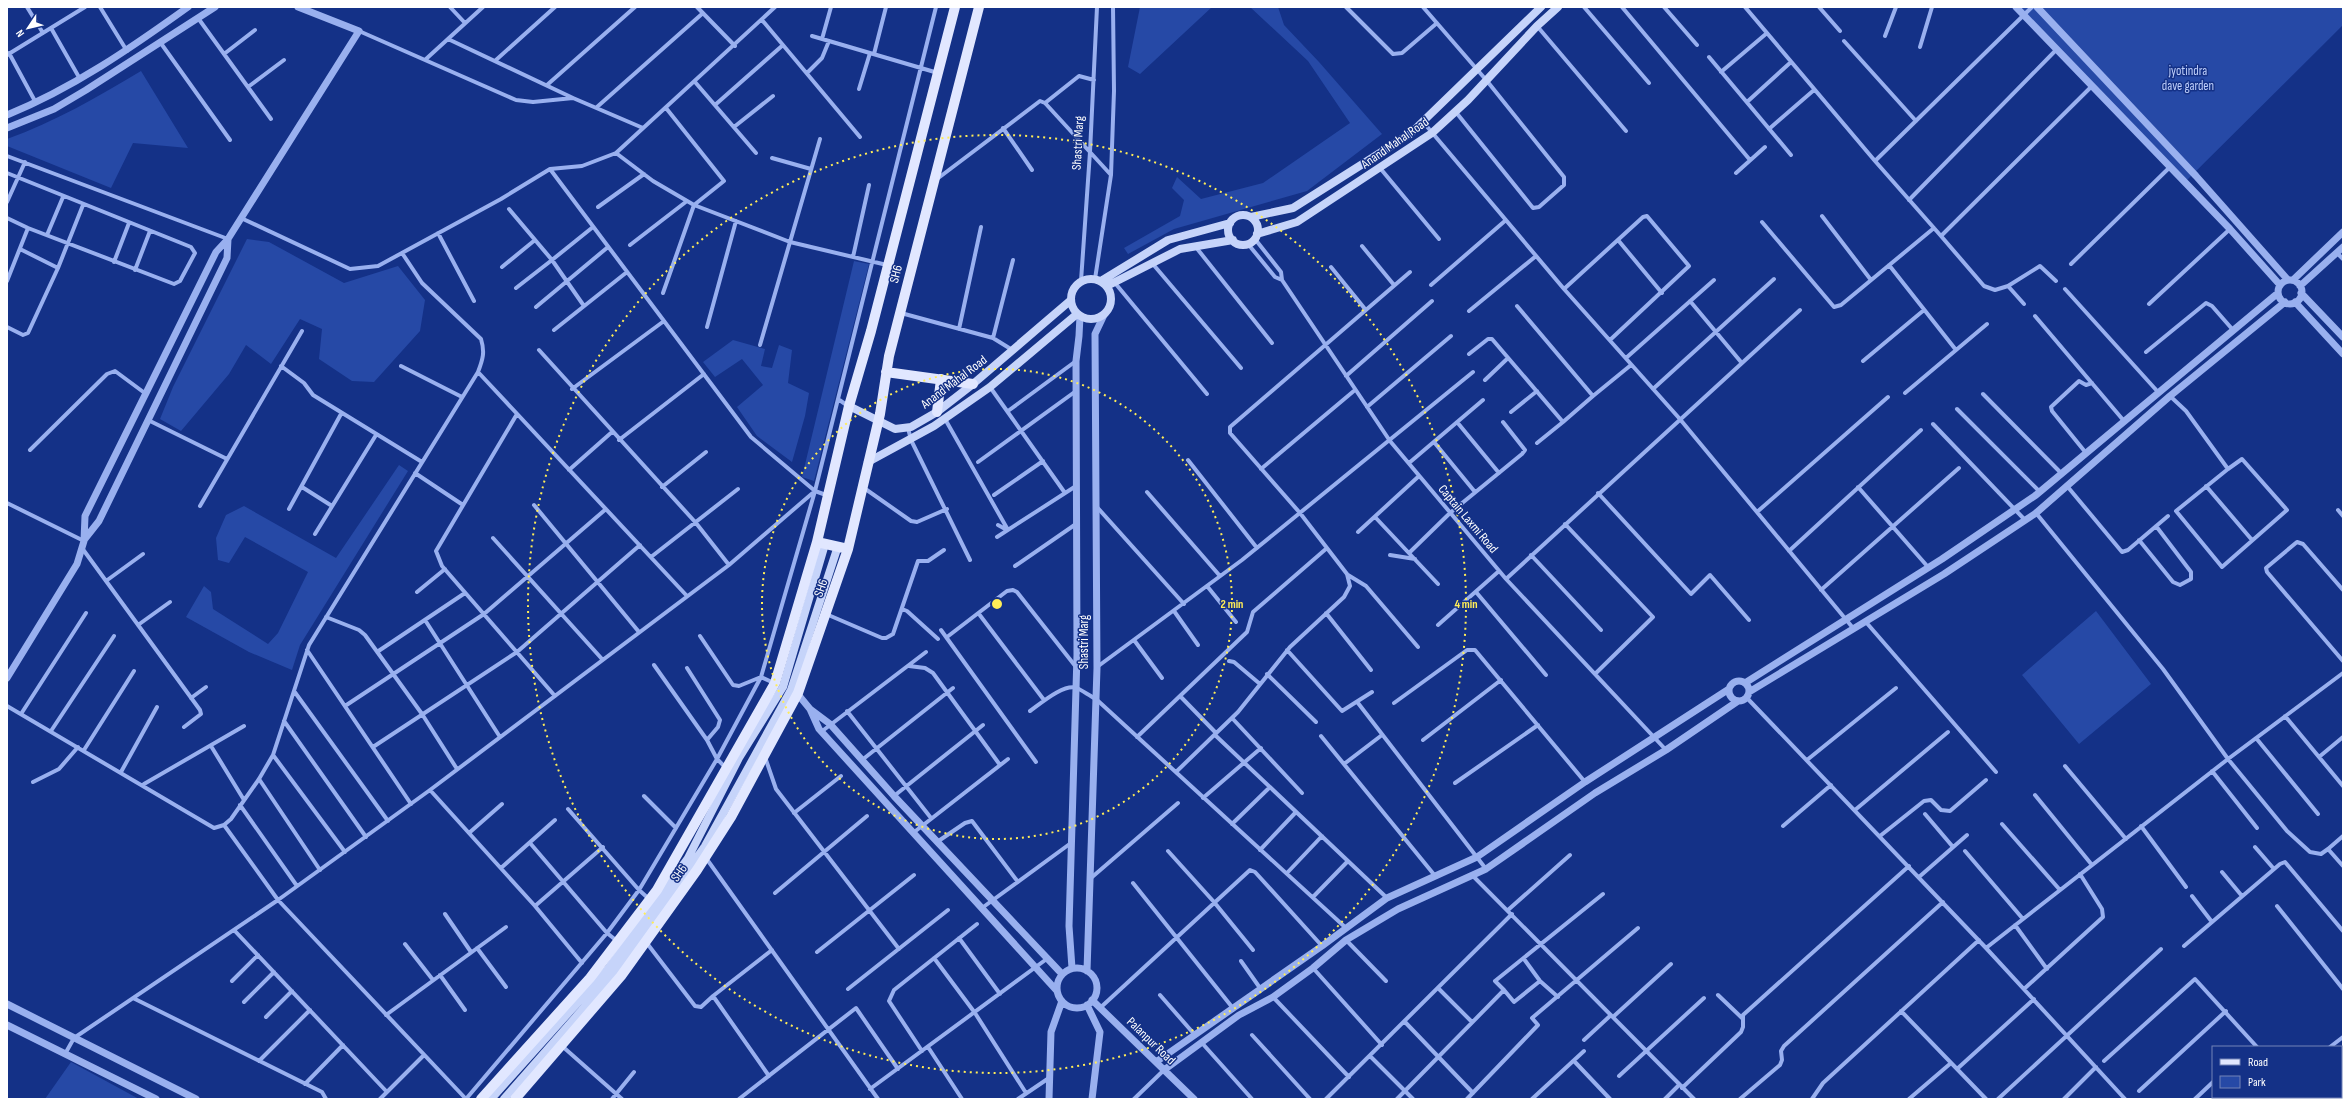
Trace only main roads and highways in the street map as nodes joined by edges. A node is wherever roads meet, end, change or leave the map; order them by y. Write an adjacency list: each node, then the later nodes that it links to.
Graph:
1 (955, 7): 15 (main road, SH6)
2 (979, 7): 12 (main road, SH6)
3 (1541, 7): 5 (main road, Anand Mahal Road)
4 (1558, 7): 7 (main road, Anand Mahal Road)
5 (1251, 218): 6 (main road); 7 (main road)
6 (1230, 223): 8 (main road); 9 (main road)
7 (1256, 236): 8 (main road)
8 (1233, 240): 9 (main road)
9 (1105, 282): 10 (main road); 11 (main road)
10 (1071, 300): 11 (main road); 14 (main road, Anand Mahal Road)
11 (1078, 315): 18 (main road, Anand Mahal Road)
12 (886, 372): 13 (main road); 17 (main road, SH6)
13 (941, 379): 14 (main road); 16 (main road)
14 (973, 384): 16 (main road, Anand Mahal Road)
15 (849, 406): 17 (main road); 19 (main road, SH6)
16 (937, 412): 17 (main road, Anand Mahal Road)
17 (878, 422): 18 (main road, SH6)
18 (868, 462): 20 (main road, SH6)
19 (821, 543): 20 (main road); 21 (main road); 21 (main road, SH6)
20 (843, 548): 21 (main road); 21 (main road, SH6)
21 (787, 688): 22 (main road, SH6); 23 (main road); 24 (main road); 25 (main road, SH6)
22 (481, 1099)
23 (491, 1099)
24 (504, 1099)
25 (515, 1099)

